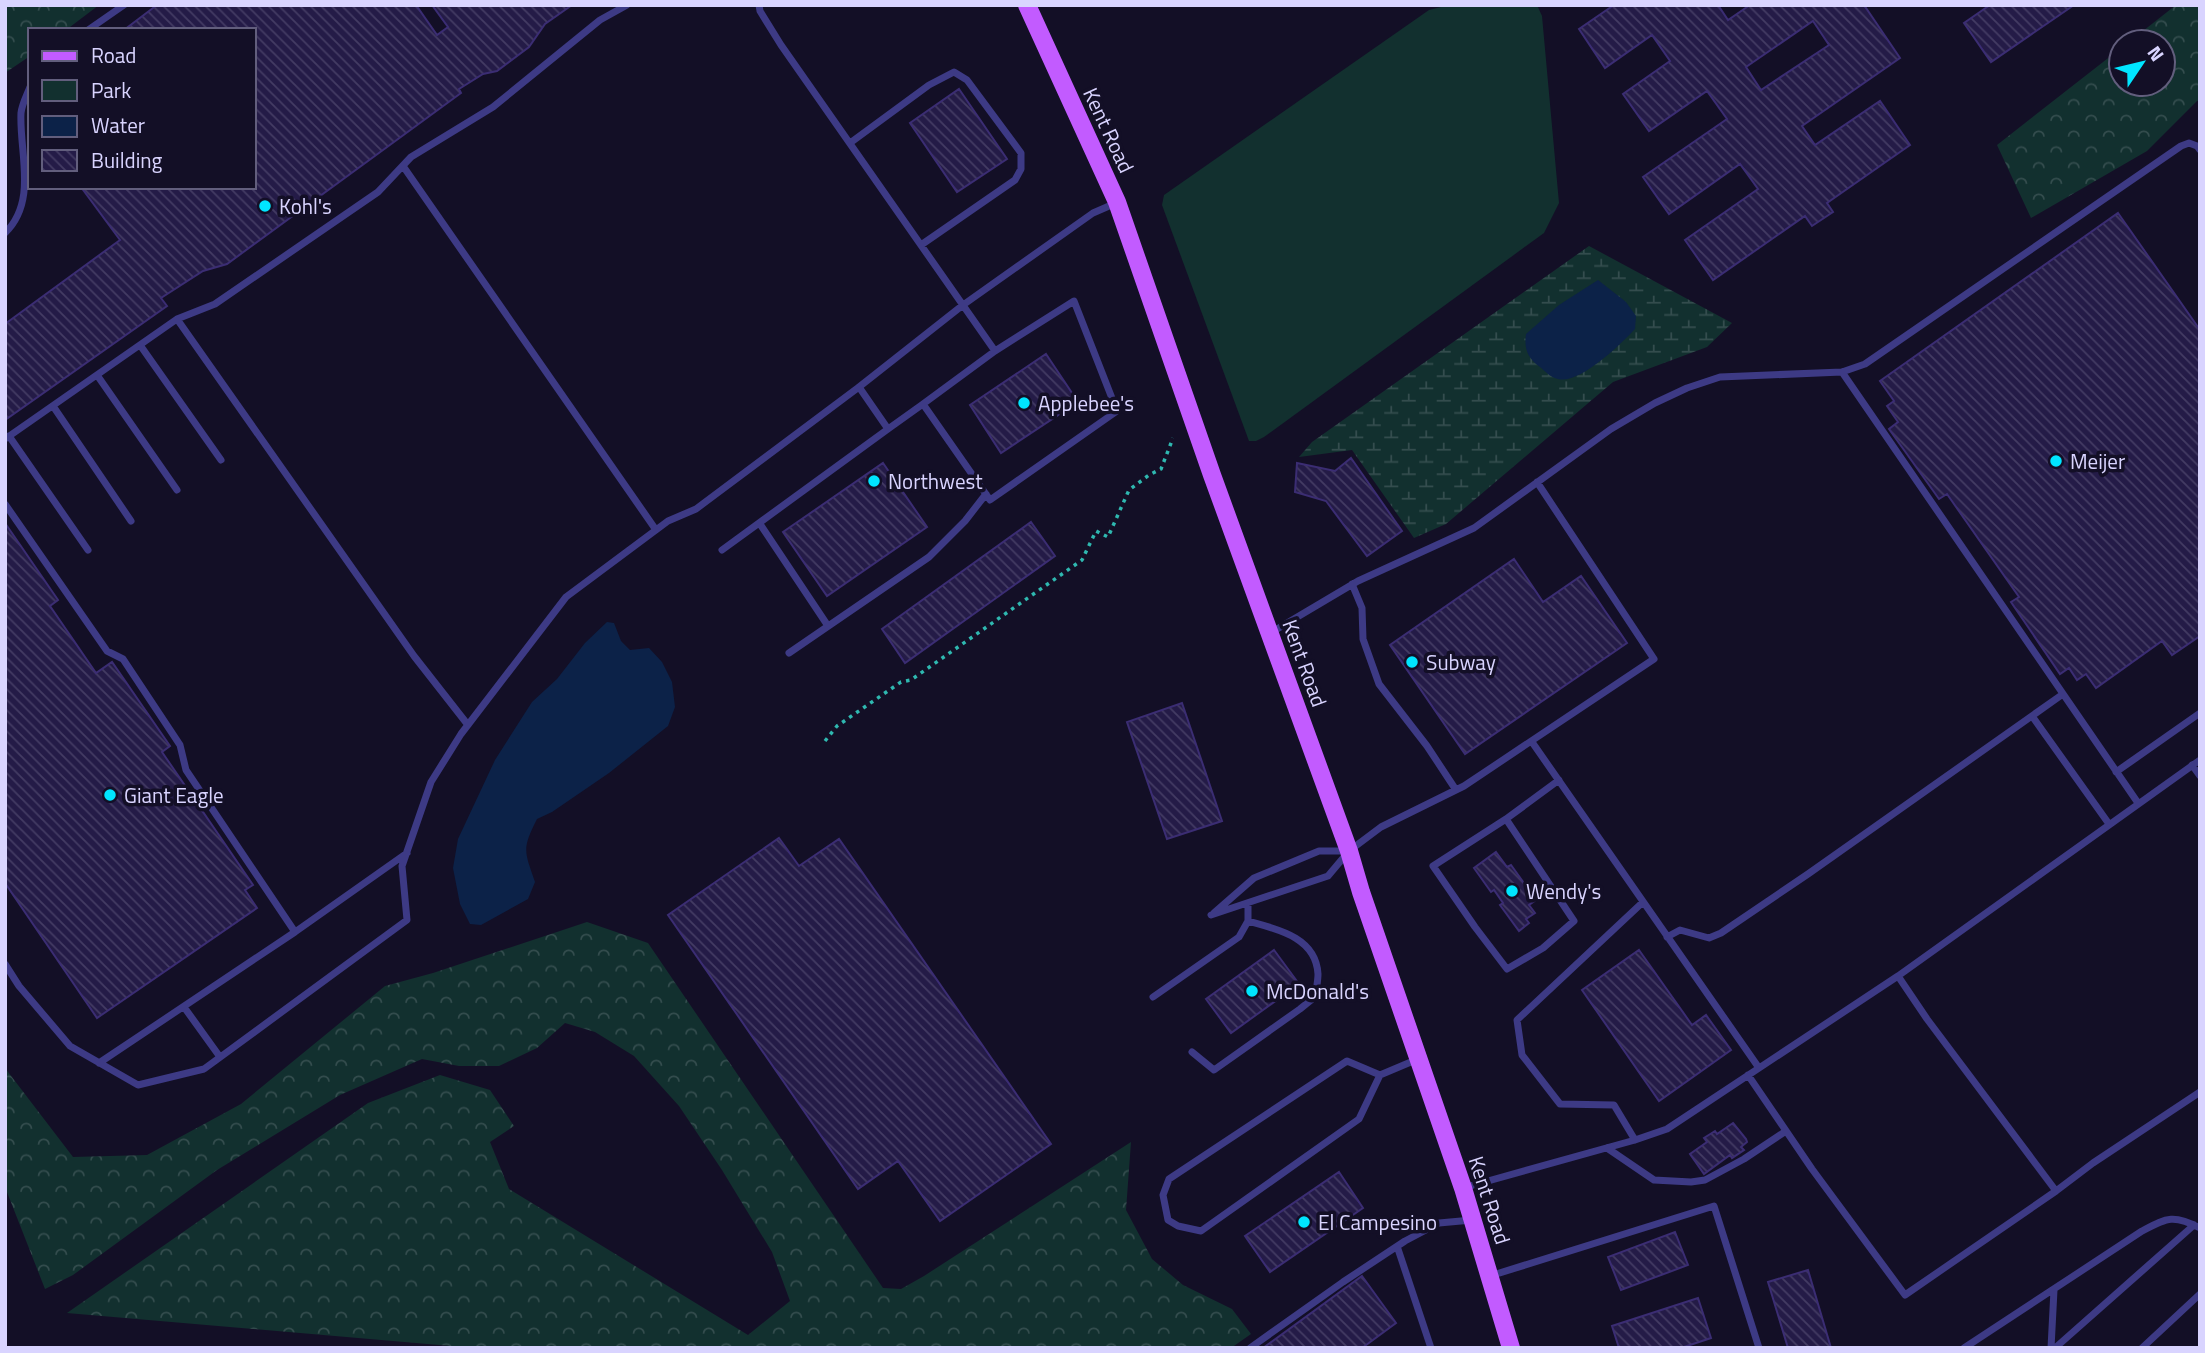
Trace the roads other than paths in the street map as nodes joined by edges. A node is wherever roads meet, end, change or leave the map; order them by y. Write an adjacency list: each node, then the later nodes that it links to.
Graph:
1 (124, 5): 5 (lane)
2 (627, 5): 9 (lane)
3 (759, 5): 7 (lane)
4 (1027, 5): 10 (main road, Kent Road)
5 (91, 28)
6 (28, 92): 11 (lane)
7 (850, 143): 12 (lane); 12 (lane)
8 (2200, 150): 17 (lane)
9 (403, 166): 14 (lane); 31 (lane)
10 (1117, 202): 13 (lane); 36 (main road, Kent Road)
11 (5, 233)
12 (921, 245): 13 (lane)
13 (963, 305): 16 (lane); 19 (lane)
14 (177, 319): 15 (lane); 41 (lane)
15 (140, 345): 18 (lane); 24 (lane)
16 (995, 351): 20 (lane); 27 (lane)
17 (1842, 372): 25 (lane); 38 (lane)
18 (97, 375): 21 (lane); 26 (lane)
19 (859, 387): 22 (lane); 31 (lane)
20 (923, 404): 22 (lane); 27 (lane)
21 (53, 406): 23 (lane); 29 (lane)
22 (888, 429): 30 (lane)
23 (7, 438): 32 (lane)
24 (221, 460)
25 (1537, 482): 34 (lane); 42 (lane)
26 (177, 490)
27 (986, 494): 35 (lane)
28 (5, 504): 56 (lane)
29 (131, 521)
30 (760, 524): 33 (lane); 35 (lane)
31 (656, 530): 41 (lane)
32 (88, 550)
33 (722, 550)
34 (1352, 584): 36 (lane); 47 (lane)
35 (828, 626): 37 (lane)
36 (1270, 633): 51 (main road, Kent Road)
37 (789, 653)
38 (2063, 694): 40 (lane); 44 (lane)
39 (2200, 713): 44 (lane)
40 (2032, 716): 50 (lane); 57 (lane)
41 (468, 725): 52 (lane)
42 (1532, 742): 46 (lane); 47 (lane)
43 (2196, 763): 45 (lane); 48 (lane)
44 (2116, 772): 48 (lane)
45 (2200, 776)
46 (1559, 780): 49 (lane); 53 (lane)
47 (1456, 790): 51 (lane)
48 (2138, 803): 50 (lane)
49 (1506, 819): 49 (lane)
50 (2109, 824): 59 (lane)
51 (1349, 851): 54 (lane); 54 (lane); 64 (main road, Kent Road)
52 (407, 852): 56 (lane); 63 (lane)
53 (1643, 902): 57 (lane); 71 (lane)
54 (1248, 903): 55 (lane)
55 (1248, 921): 60 (lane); 62 (lane)
56 (295, 932): 61 (lane)
57 (1667, 937): 66 (lane)
58 (5, 964): 65 (lane)
59 (1898, 976): 66 (lane); 74 (lane)
60 (1153, 997)
61 (184, 1007): 63 (lane); 65 (lane)
62 (1192, 1052)
63 (220, 1057): 65 (lane)
64 (1418, 1059): 67 (lane); 73 (main road, Kent Road)
65 (99, 1063)
66 (1759, 1068): 68 (lane)
67 (1380, 1075): 67 (lane)
68 (1748, 1075): 70 (lane); 71 (lane)
69 (2200, 1092): 74 (lane)
70 (1786, 1131): 72 (lane); 74 (lane)
71 (1635, 1140): 72 (lane)
72 (1607, 1148): 73 (lane)
73 (1463, 1188): 75 (main road, Kent Road)
74 (2056, 1191)
75 (1473, 1219): 77 (lane); 78 (main road, Kent Road)
76 (2197, 1226): 79 (lane); 86 (lane)
77 (1397, 1246): 81 (lane); 82 (lane)
78 (1490, 1276): 83 (main road, Kent Road); 84 (lane)
79 (2054, 1290): 85 (lane); 86 (lane)
80 (2200, 1294): 87 (lane)
81 (1250, 1348)
82 (1431, 1348)
83 (1511, 1348)
84 (1759, 1348)
85 (1964, 1348)
86 (2053, 1348)
87 (2142, 1348)

